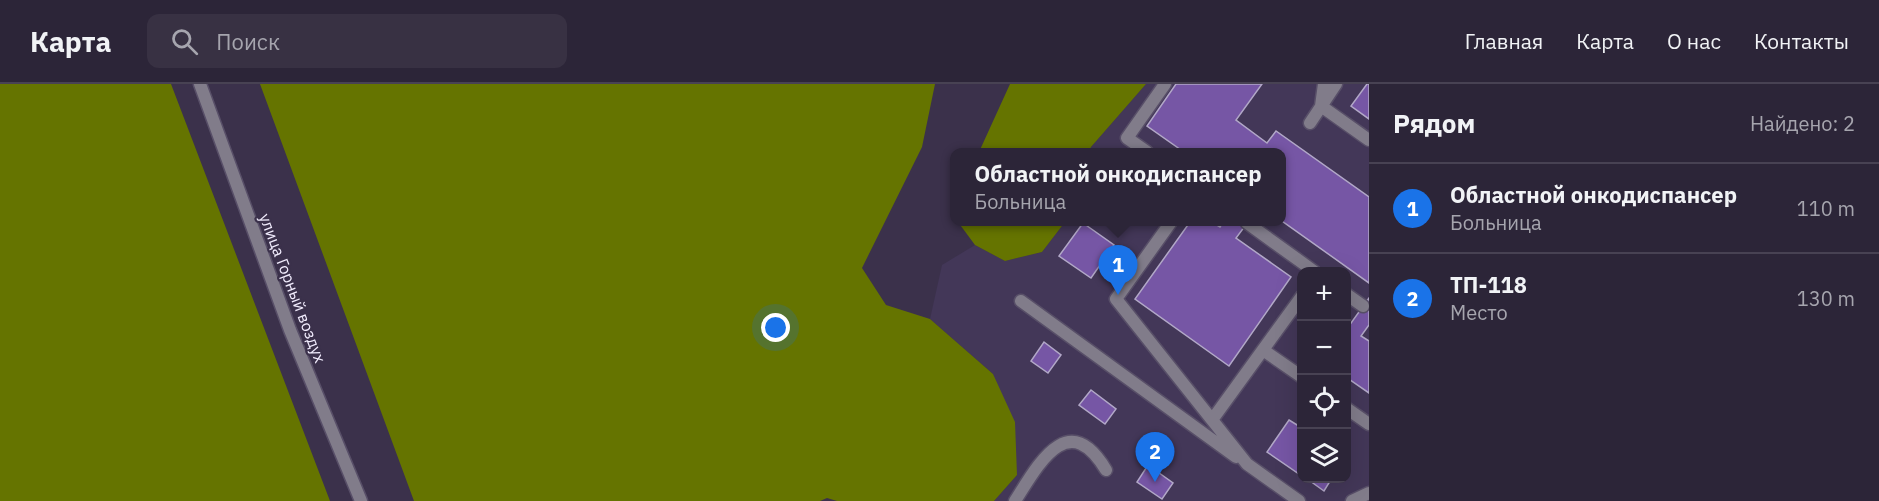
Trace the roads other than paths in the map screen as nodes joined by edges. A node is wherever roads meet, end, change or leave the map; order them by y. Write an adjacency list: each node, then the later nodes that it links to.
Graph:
1 (200, 84): 24 (street, улица Горный воздух)
2 (1165, 84): 8 (street)
3 (1324, 84): 5 (street)
4 (1336, 84): 5 (street)
5 (1321, 106): 6 (street); 7 (street)
6 (1310, 123)
7 (1369, 140)
8 (1140, 148)
9 (1168, 226): 19 (street)
10 (1251, 226): 11 (street)
11 (1309, 267)
12 (1351, 297): 15 (street)
13 (1021, 301): 21 (street)
14 (1297, 303): 16 (street)
15 (1363, 306)
16 (1263, 350): 17 (street); 19 (street)
17 (1299, 375)
18 (1351, 411): 20 (street)
19 (1212, 420): 21 (street)
20 (1369, 424)
21 (1247, 464): 26 (street)
22 (1106, 470): 25 (street)
23 (1369, 493): 27 (street)
24 (361, 501)
25 (1015, 501)
26 (1299, 501)
27 (1352, 501)

